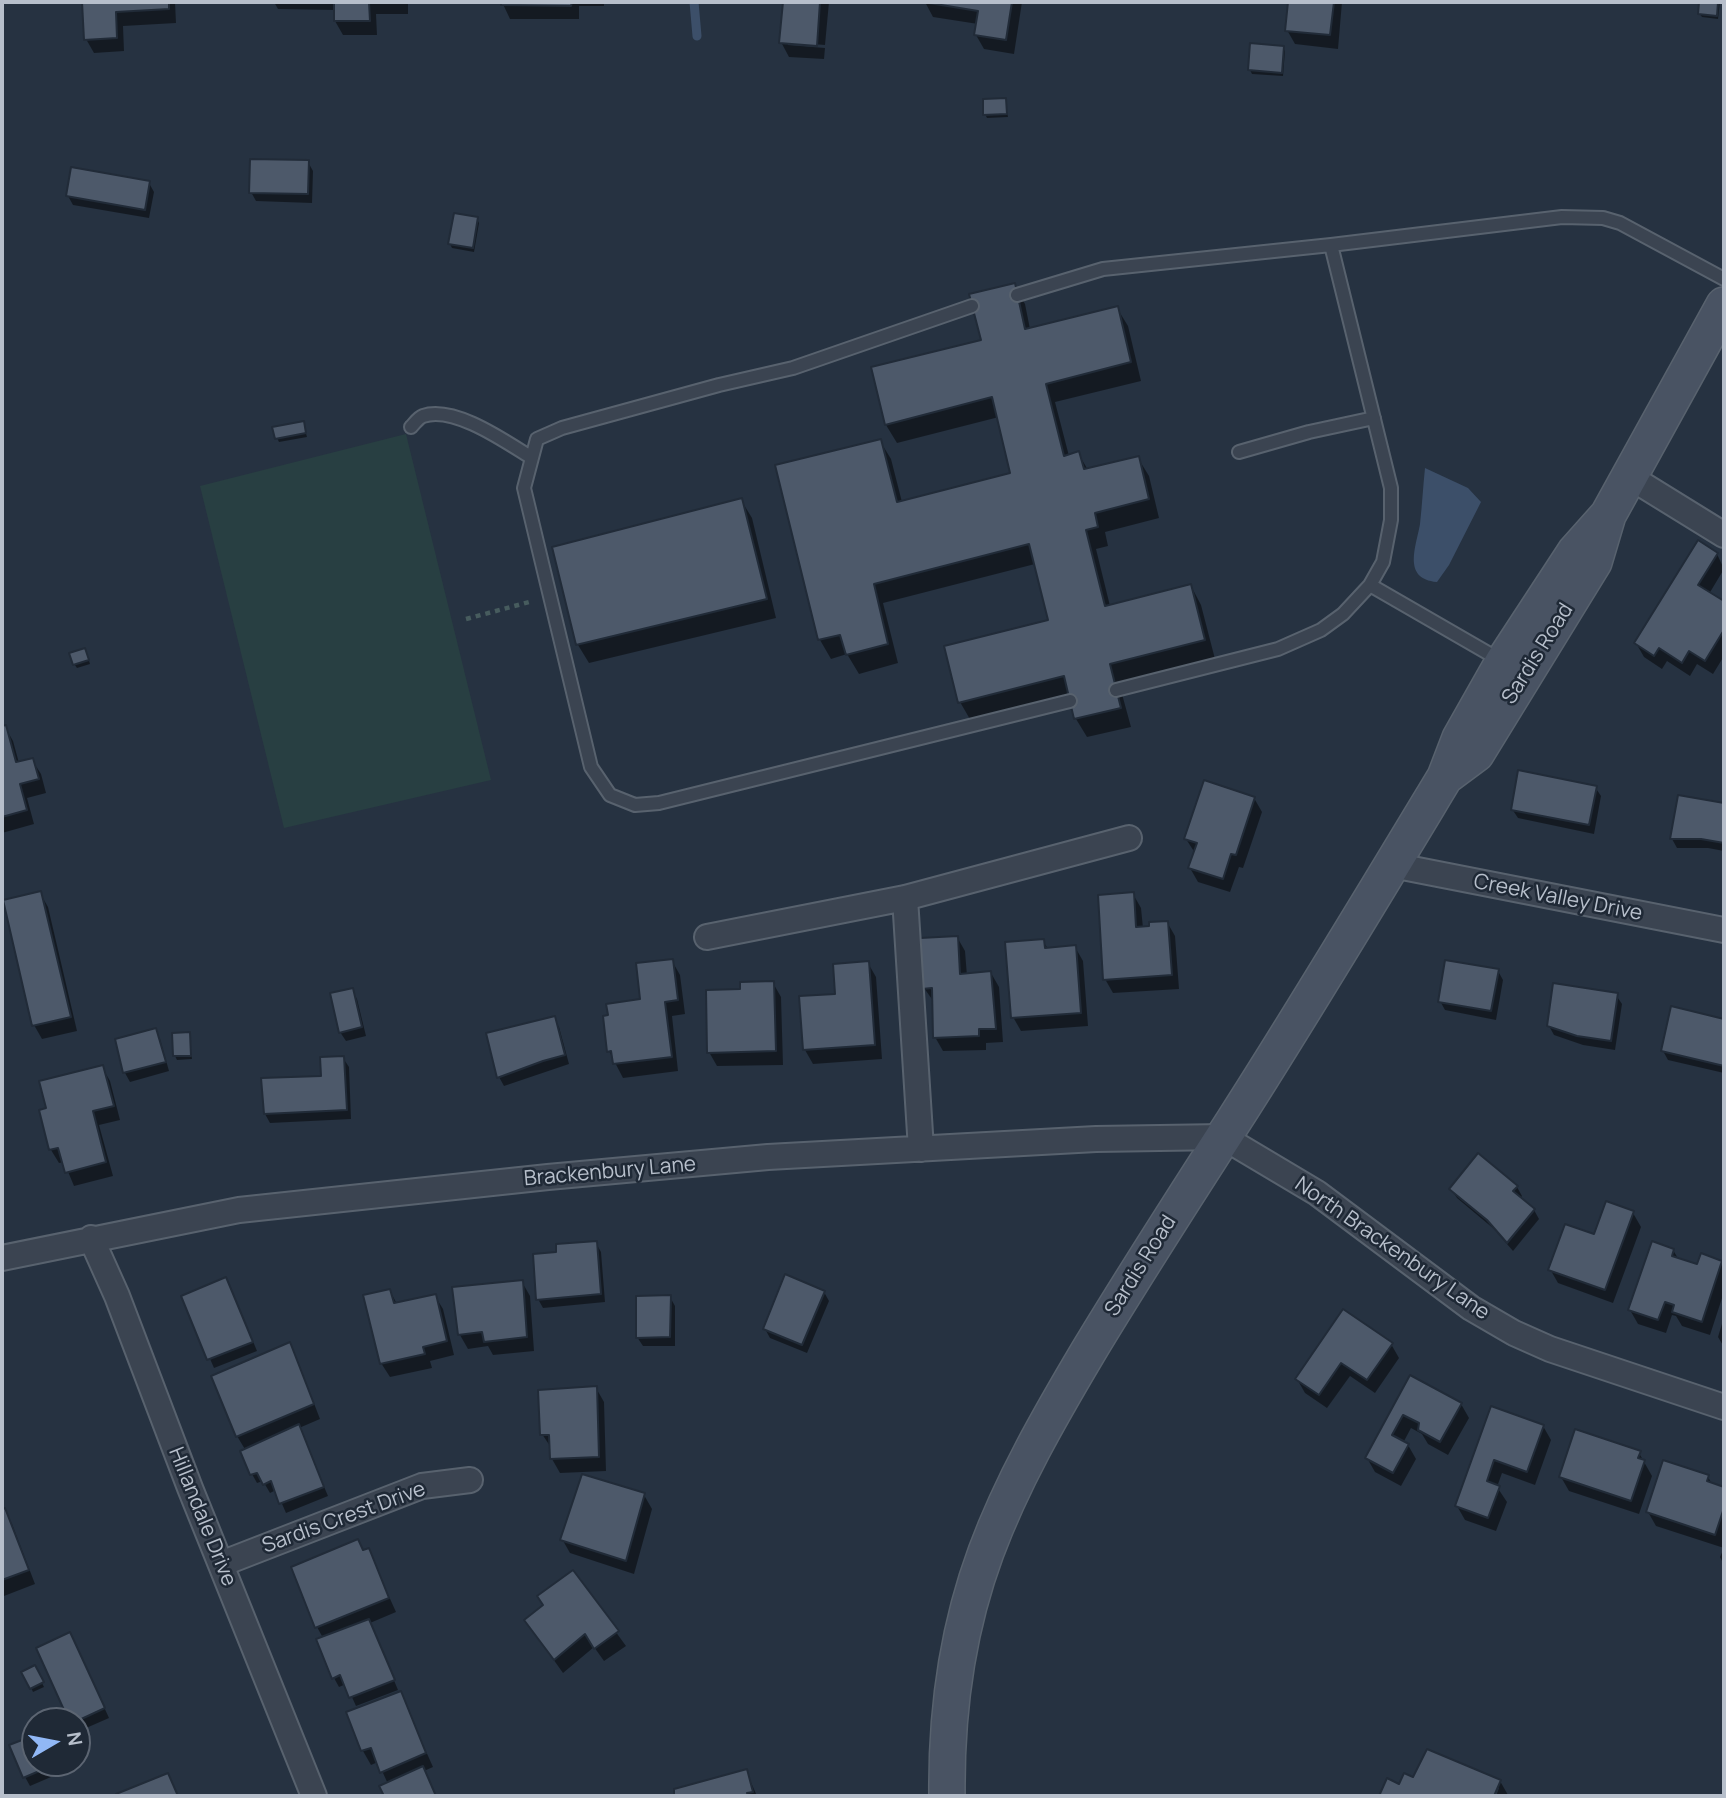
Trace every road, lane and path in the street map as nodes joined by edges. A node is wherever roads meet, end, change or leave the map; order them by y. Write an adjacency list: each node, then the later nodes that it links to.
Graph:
1 (1331, 245): 2 (lane); 3 (lane); 6 (lane)
2 (1724, 279)
3 (1017, 295)
4 (1724, 305): 10 (main road, Sardis Road)
5 (972, 306): 9 (lane)
6 (1374, 418): 8 (lane); 13 (lane)
7 (411, 427): 9 (lane)
8 (1240, 452)
9 (532, 458): 18 (lane)
10 (1630, 477): 11 (main road, Sardis Road); 12 (street)
11 (1608, 515): 16 (main road, Sardis Road); 19 (main road, Sardis Road)
12 (1724, 535)
13 (1370, 585): 16 (lane); 17 (lane)
14 (526, 603): 15 (path)
15 (466, 619)
16 (1503, 662): 19 (main road, Sardis Road)
17 (1116, 690)
18 (1070, 701)
19 (1445, 777): 21 (main road, Sardis Road)
20 (1129, 838): 22 (street)
21 (1392, 865): 23 (street, Creek Valley Drive); 25 (main road, Sardis Road)
22 (905, 898): 24 (street); 26 (street)
23 (1724, 930)
24 (708, 937)
25 (1223, 1137): 26 (street, Brackenbury Lane); 29 (street, North Brackenbury Lane); 33 (main road, Sardis Road)
26 (921, 1149): 27 (street, Brackenbury Lane)
27 (91, 1238): 28 (street, Brackenbury Lane); 31 (street, Hillandale Drive)
28 (2, 1258)
29 (1724, 1407)
30 (470, 1480): 31 (street, Sardis Crest Drive)
31 (220, 1564): 32 (street, Hillandale Drive)
32 (314, 1796)
33 (947, 1796)

